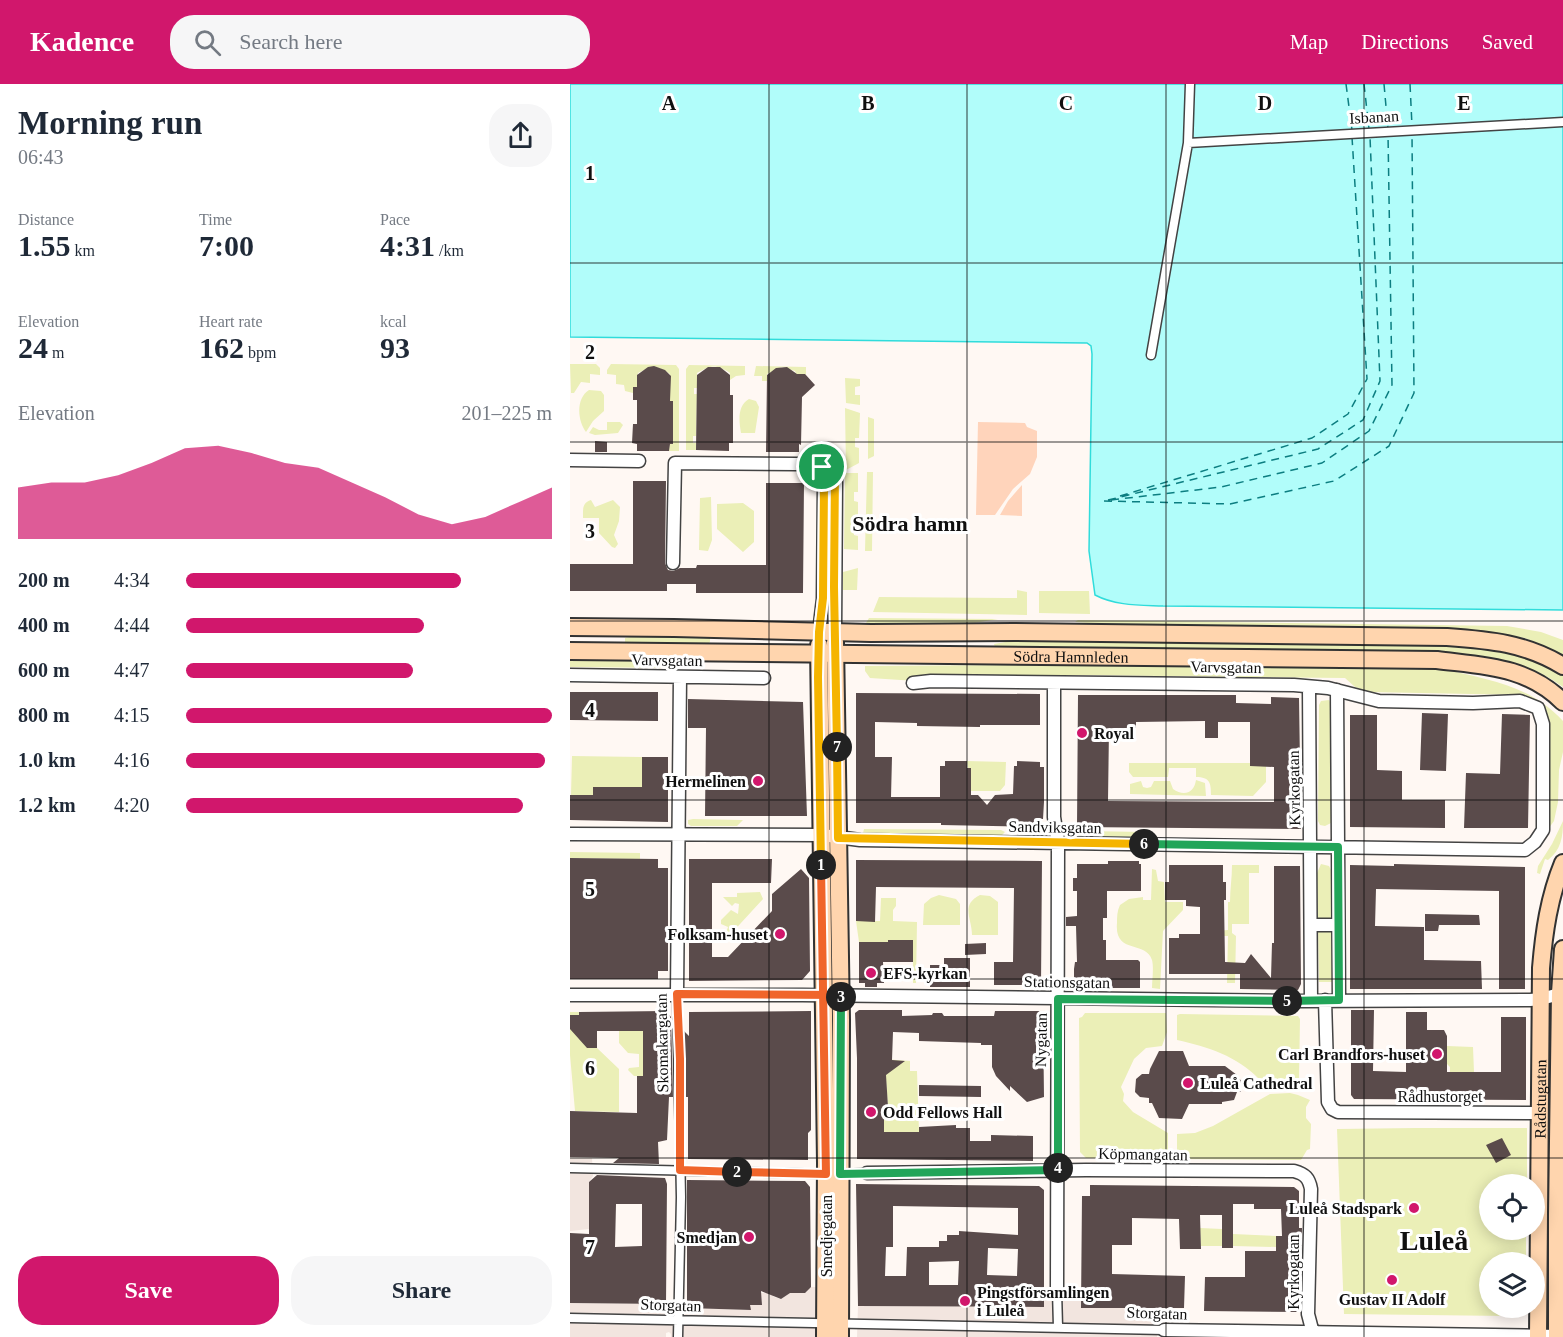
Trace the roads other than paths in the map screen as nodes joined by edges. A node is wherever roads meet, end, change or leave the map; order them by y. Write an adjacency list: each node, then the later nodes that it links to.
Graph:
1 (1190, 84): 3 (street)
2 (1563, 122): 3 (street, Isbanan)
3 (1188, 143): 4 (street)
4 (1151, 355)
5 (570, 460): 6 (street)
6 (639, 461)
7 (673, 563): 9 (street)
8 (570, 627): 9 (main road, Södra Hamnleden)
9 (827, 632): 11 (main road, Smedjegatan); 12 (main road, Södra Hamnleden)
10 (570, 651): 11 (main road, Södra Hamnleden)
11 (827, 653): 20 (main road, Södra Hamnleden); 23 (main road, Smedjegatan)
12 (1563, 666)
13 (570, 675): 14 (street, Varvsgatan)
14 (681, 677): 15 (street, Varvsgatan); 21 (street, Skomakargatan)
15 (764, 678)
16 (1054, 682): 17 (street, Varvsgatan); 18 (street, Varvsgatan); 25 (street, Nygatan)
17 (913, 683)
18 (1309, 687): 19 (street, Varvsgatan); 26 (street, Kyrkogatan)
19 (1337, 690): 24 (street, Varvsgatan); 27 (street)
20 (1563, 702)
21 (680, 833): 22 (street, Sandviksgatan); 23 (street, Sandviksgatan); 33 (street, Skomakargatan)
22 (570, 834)
23 (830, 837): 25 (street, Sandviksgatan); 35 (main road, Smedjegatan); 36 (main road, Smedjegatan)
24 (1536, 841): 27 (street, Sandviksgatan)
25 (1058, 843): 26 (street, Sandviksgatan); 37 (street, Nygatan)
26 (1311, 846): 27 (street, Sandviksgatan); 29 (street, Kyrkogatan)
27 (1338, 847): 30 (street)
28 (1563, 863): 38 (main road, Rådstugatan)
29 (1311, 925): 30 (street); 41 (street, Kyrkogatan)
30 (1338, 925): 40 (street)
31 (1563, 948): 32 (main road, Rådstugatan)
32 (1562, 993): 38 (street, Stationsgatan); 49 (main road, Rådstugatan)
33 (677, 994): 34 (street, Stationsgatan); 35 (street, Stationsgatan); 44 (street, Skomakargatan)
34 (570, 995)
35 (824, 995): 36 (street, Stationsgatan); 48 (main road, Smedjegatan)
36 (841, 995): 37 (street, Stationsgatan); 48 (main road, Smedjegatan)
37 (1058, 999): 41 (street, Stationsgatan); 45 (street, Nygatan)
38 (1541, 999): 40 (street, Stationsgatan); 42 (main road, Rådstugatan)
39 (1325, 1000): 40 (street, Stationsgatan); 41 (street, Stationsgatan); 42 (street, Rådhustorget)
40 (1339, 1000)
41 (1311, 1001)
42 (1539, 1113): 57 (main road, Rådstugatan)
43 (570, 1168): 44 (street, Köpmangatan)
44 (680, 1170): 48 (street, Köpmangatan); 52 (street, Skomakargatan)
45 (1058, 1170): 46 (street, Köpmangatan); 47 (street, Köpmangatan); 50 (street, Nygatan)
46 (867, 1173): 48 (street, Köpmangatan)
47 (1302, 1173): 56 (street, Kyrkogatan)
48 (833, 1174): 55 (main road, Smedjegatan)
49 (1560, 1179): 58 (main road, Rådstugatan)
50 (1057, 1290): 53 (street, Nygatan)
51 (570, 1318): 52 (street, Storgatan)
52 (678, 1322): 55 (street, Storgatan); 59 (street, Skomakargatan)
53 (1058, 1327): 54 (street, Storgatan); 55 (street, Storgatan)
54 (1164, 1330): 56 (street, Storgatan)
55 (833, 1331)
56 (1314, 1335): 57 (street, Storgatan)
57 (1538, 1336): 58 (street, Storgatan)
58 (1559, 1336)
59 (678, 1337)

